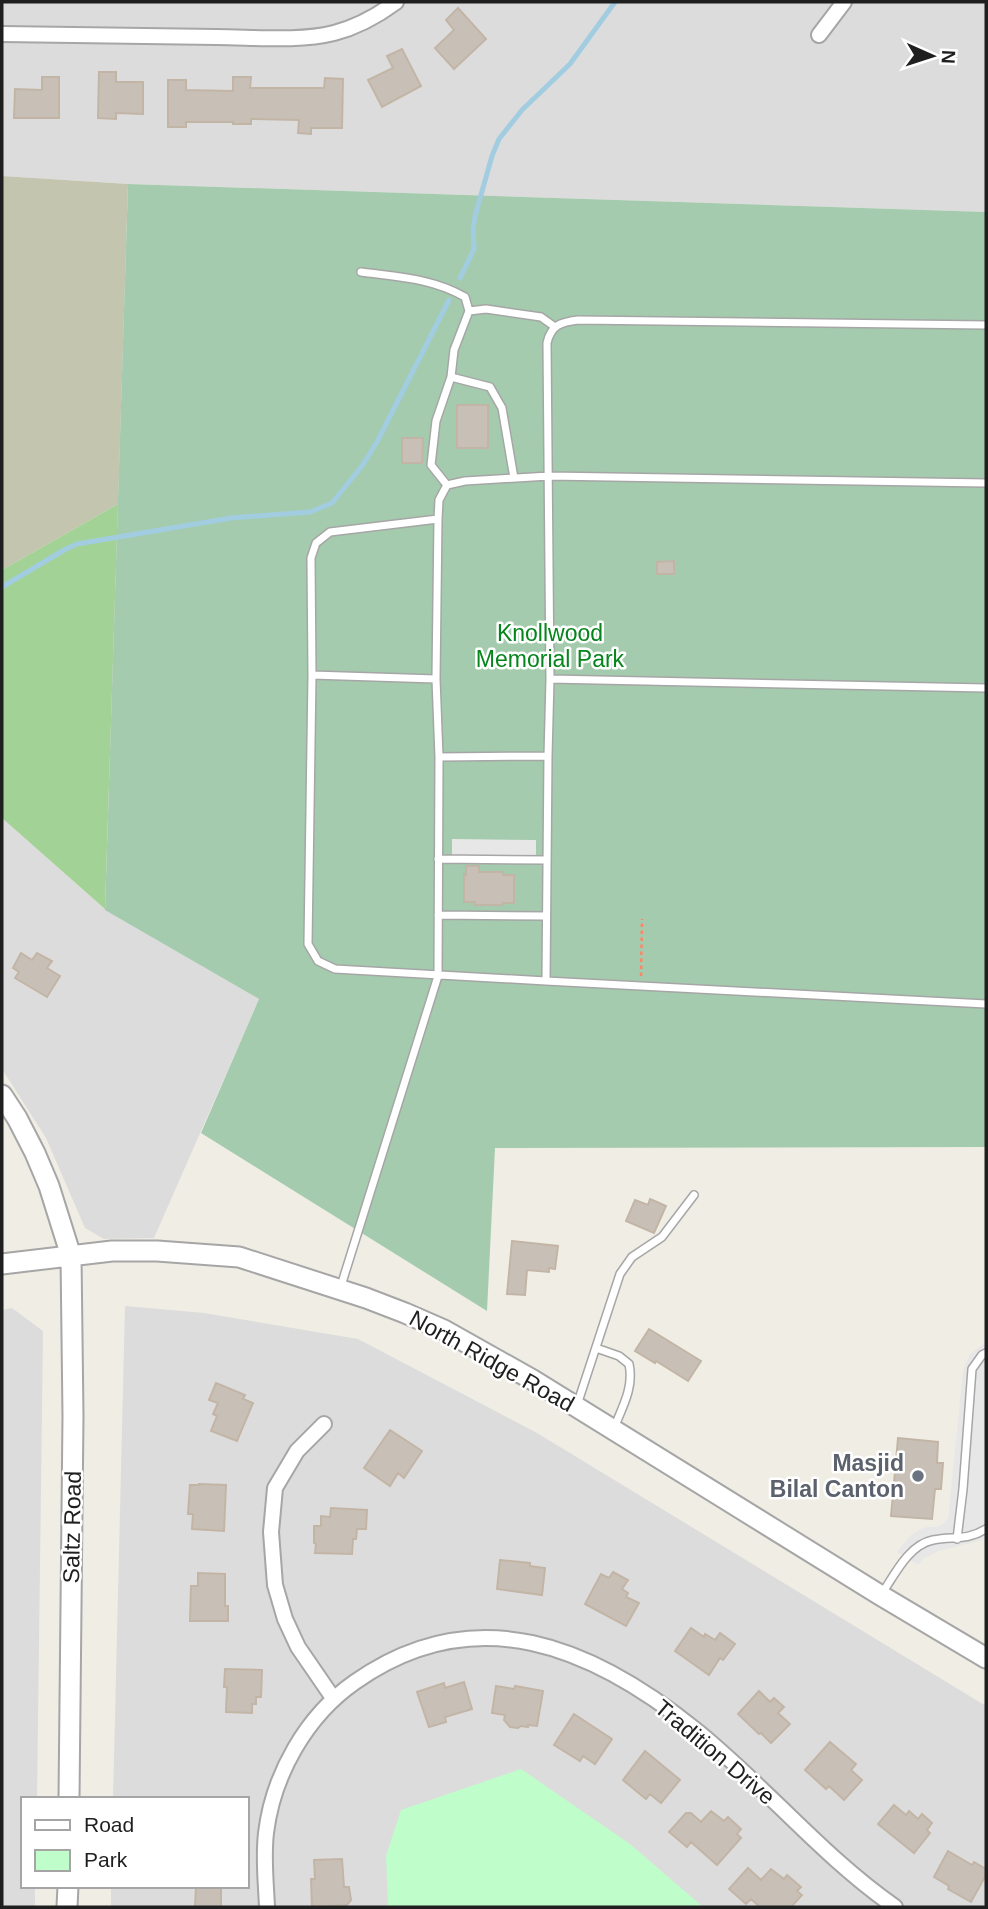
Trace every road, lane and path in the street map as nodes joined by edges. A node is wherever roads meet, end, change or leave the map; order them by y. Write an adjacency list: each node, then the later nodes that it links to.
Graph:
1 (396, 2): 3 (street)
2 (844, 2): 4 (street)
3 (2, 34)
4 (819, 35)
5 (361, 272): 6 (lane)
6 (469, 311): 8 (lane); 9 (lane)
7 (986, 325): 8 (lane)
8 (555, 327): 10 (lane)
9 (450, 377): 11 (lane); 13 (lane)
10 (550, 476): 11 (lane); 12 (lane); 17 (lane)
11 (514, 478): 13 (lane)
12 (986, 483)
13 (447, 485): 14 (lane)
14 (438, 519): 15 (lane); 16 (lane)
15 (312, 675): 16 (lane); 26 (lane)
16 (436, 679): 20 (lane)
17 (550, 679): 18 (lane); 19 (lane)
18 (986, 688)
19 (548, 756): 20 (lane); 22 (lane)
20 (439, 757): 21 (lane)
21 (438, 859): 22 (lane); 23 (lane)
22 (547, 860): 24 (lane)
23 (438, 915): 24 (lane); 26 (lane)
24 (547, 916): 27 (lane)
25 (642, 919): 28 (path)
26 (438, 976): 27 (lane); 34 (lane)
27 (546, 981): 28 (lane)
28 (640, 986): 29 (lane)
29 (986, 1004)
30 (2, 1095): 32 (street)
31 (694, 1195): 35 (lane)
32 (71, 1256): 33 (street, North Ridge Road); 34 (street, North Ridge Road); 45 (street, Saltz Road)
33 (2, 1264)
34 (340, 1289): 37 (street, North Ridge Road)
35 (596, 1348): 37 (lane); 39 (lane)
36 (986, 1353): 41 (lane)
37 (576, 1408): 39 (street, North Ridge Road)
38 (324, 1424): 44 (street)
39 (613, 1430): 42 (street, North Ridge Road)
40 (986, 1529): 41 (lane)
41 (957, 1539): 42 (lane)
42 (880, 1595): 43 (street, North Ridge Road)
43 (986, 1658)
44 (333, 1698): 48 (street, Tradition Drive); 49 (street, Tradition Drive)
45 (69, 1797)
46 (68, 1888): 47 (street)
47 (67, 1907)
48 (267, 1907)
49 (895, 1907)

